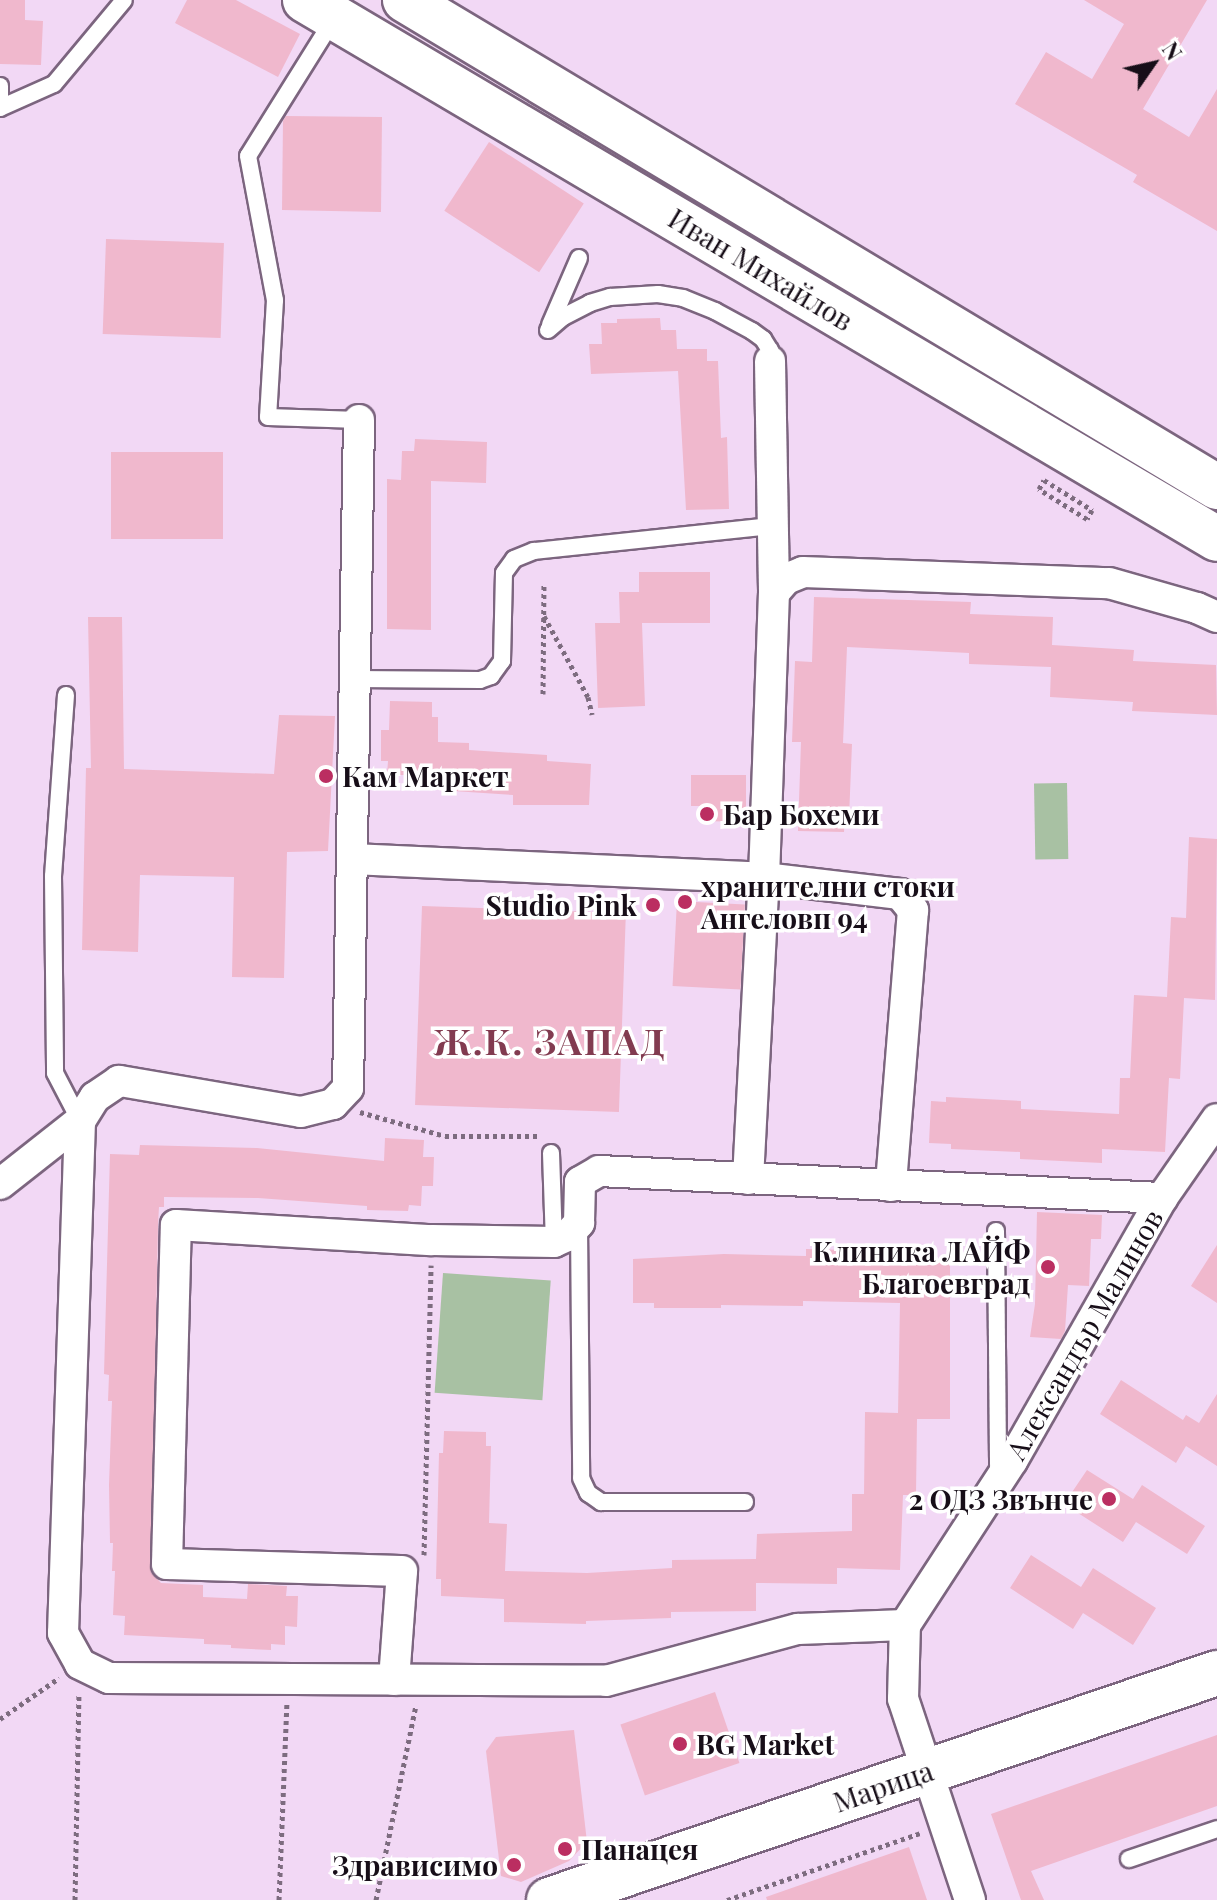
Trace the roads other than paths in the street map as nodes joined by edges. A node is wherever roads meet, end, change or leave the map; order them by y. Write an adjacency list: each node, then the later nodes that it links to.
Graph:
1 (124, 0): 5 (lane)
2 (405, 0): 9 (street, Иван Михайлов)
3 (320, 9): 8 (lane); 11 (street, Иван Михайлов)
4 (0, 86): 5 (lane)
5 (0, 108)
6 (579, 258): 7 (lane)
7 (770, 361): 10 (street)
8 (359, 420): 14 (street)
9 (1217, 487)
10 (773, 526): 12 (street); 14 (lane)
11 (1217, 539)
12 (774, 593): 13 (street); 17 (street)
13 (1217, 617)
14 (355, 679): 16 (street)
15 (66, 695): 19 (lane)
16 (352, 859): 17 (street); 19 (street)
17 (764, 878): 21 (street); 23 (street)
18 (1217, 1119): 24 (street, Александър Малинов)
19 (80, 1121): 22 (street); 32 (street)
20 (551, 1153): 27 (lane)
21 (748, 1179): 23 (street); 25 (street)
22 (0, 1184)
23 (891, 1186): 24 (street)
24 (1162, 1198): 28 (street, Александър Малинов)
25 (579, 1223): 27 (street); 29 (lane)
26 (996, 1231): 28 (lane)
27 (554, 1242): 32 (street)
28 (998, 1483): 30 (street, Александър Малинов)
29 (745, 1502)
30 (905, 1625): 32 (street); 33 (street)
31 (1217, 1673): 33 (street, Марица)
32 (394, 1680)
33 (925, 1772): 36 (street, Марица); 38 (street)
34 (1217, 1829): 35 (lane)
35 (1129, 1859)
36 (636, 1886): 37 (street, Марица)
37 (549, 1900)
38 (970, 1900)

